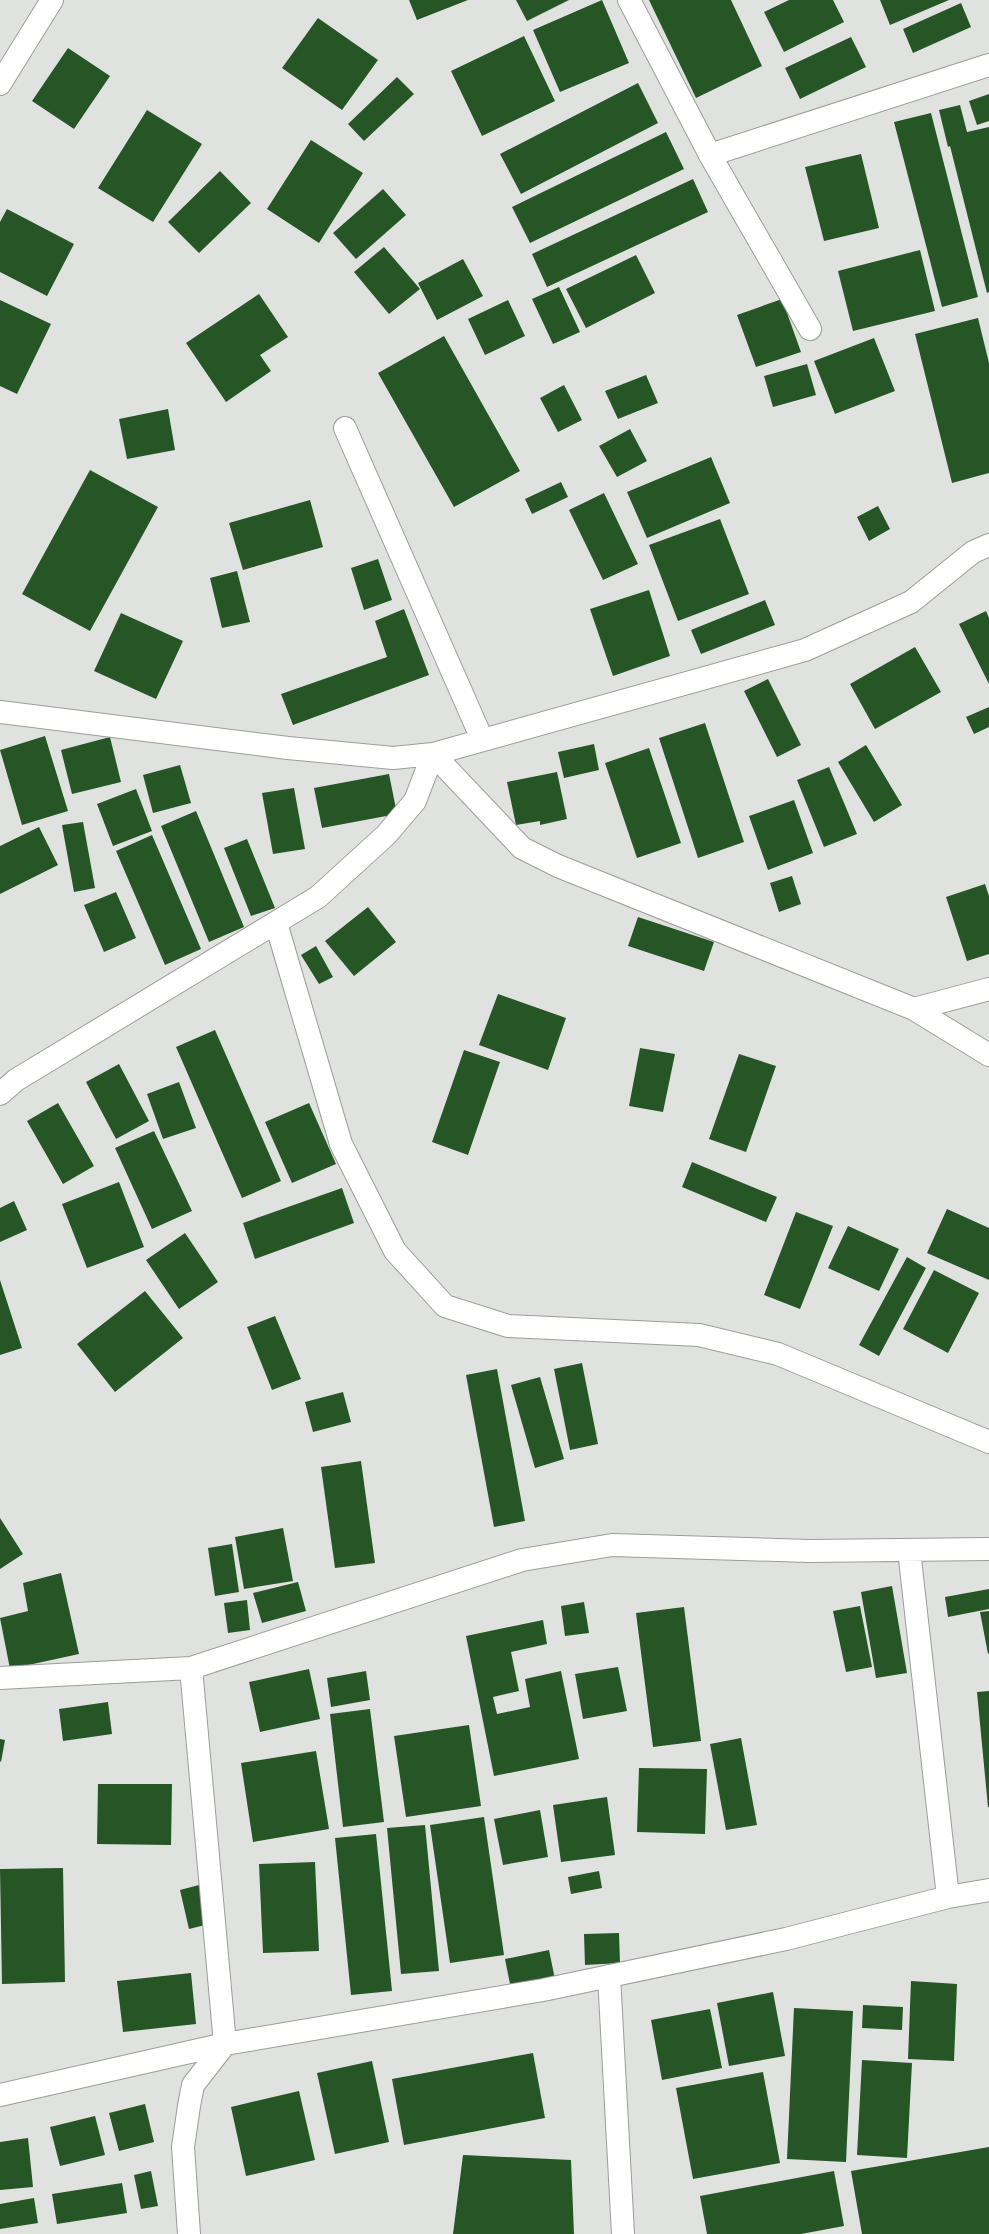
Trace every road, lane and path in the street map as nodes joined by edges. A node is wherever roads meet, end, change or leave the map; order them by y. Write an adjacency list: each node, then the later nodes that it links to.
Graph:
1 (52, 0): 4 (street)
2 (628, 0): 5 (street)
3 (989, 65): 5 (street)
4 (0, 84)
5 (710, 155): 6 (street)
6 (810, 329)
7 (345, 428): 10 (street)
8 (989, 545): 10 (street)
9 (0, 712): 11 (street)
10 (482, 739): 11 (street)
11 (433, 754): 12 (street); 14 (street)
12 (276, 922): 16 (street); 17 (street)
13 (989, 989): 14 (street)
14 (914, 1009): 15 (street)
15 (989, 1055)
16 (0, 1094)
17 (989, 1442)
18 (989, 1549): 19 (street)
19 (909, 1550): 20 (street); 23 (street)
20 (191, 1668): 21 (street); 25 (street)
21 (0, 1678)
22 (989, 1890): 23 (street)
23 (948, 1898): 24 (street)
24 (609, 1976): 25 (street); 28 (street)
25 (225, 2044): 26 (street); 27 (street)
26 (0, 2095)
27 (189, 2234)
28 (623, 2234)

